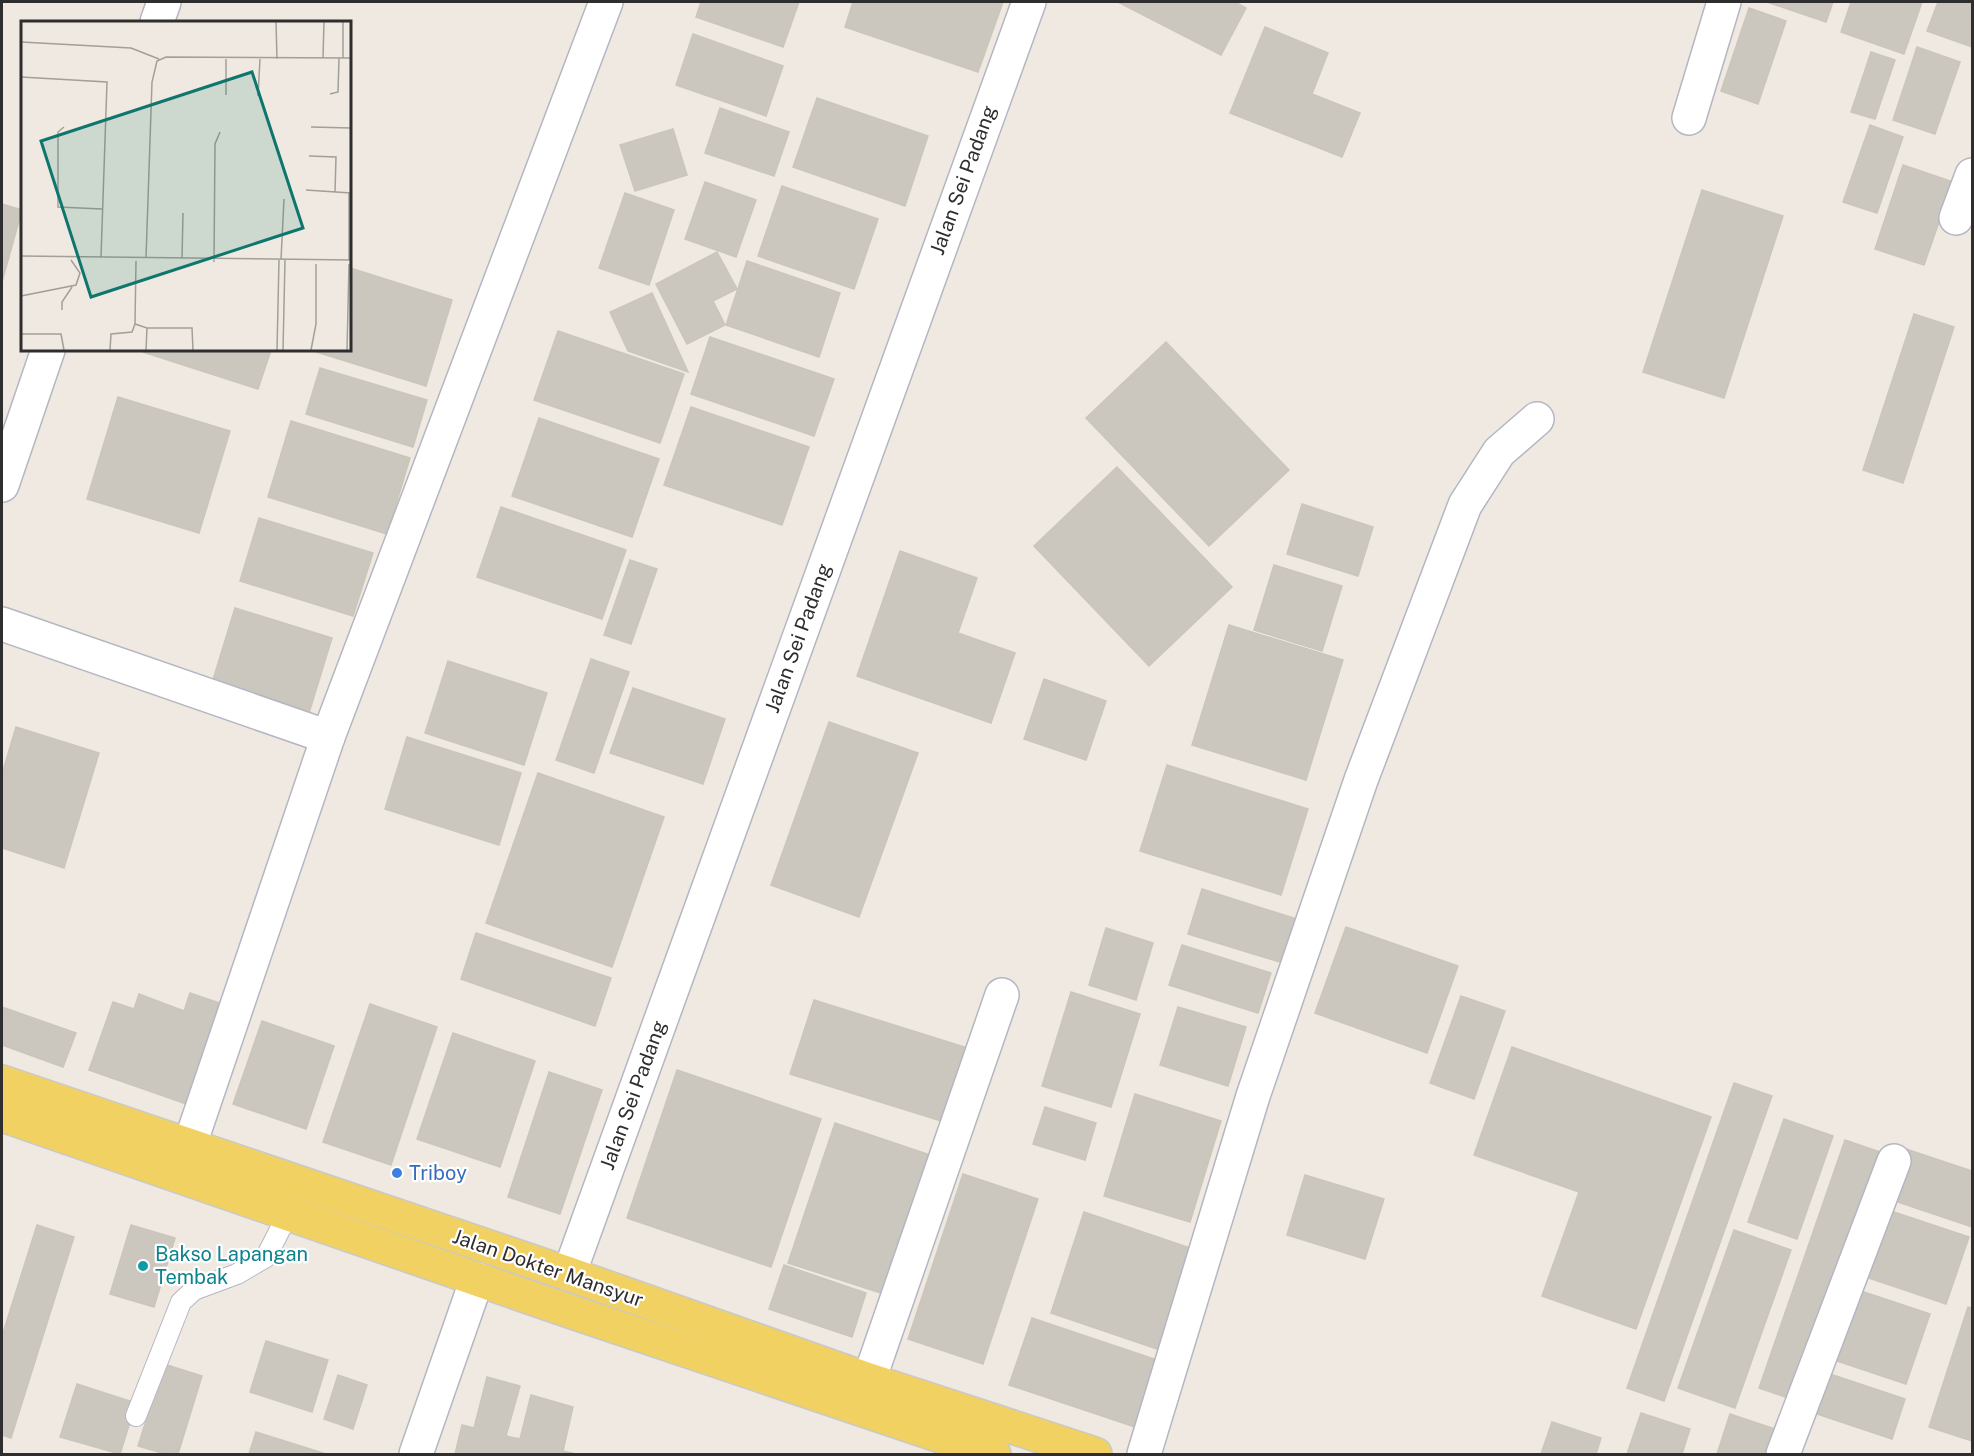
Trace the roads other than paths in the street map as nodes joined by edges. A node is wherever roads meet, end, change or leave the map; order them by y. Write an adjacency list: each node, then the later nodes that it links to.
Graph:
1 (164, 2): 5 (street)
2 (606, 2): 14 (street)
3 (1029, 2): 21 (street, Jalan Sei Padang)
4 (1724, 2): 6 (street)
5 (157, 21)
6 (1689, 118)
7 (1972, 175): 8 (street)
8 (1956, 218)
9 (48, 351): 11 (street)
10 (1538, 419): 28 (street)
11 (11, 432): 12 (street)
12 (2, 485)
13 (2, 624): 14 (street)
14 (328, 737): 18 (street)
15 (1002, 995): 23 (street)
16 (2, 1082): 18 (main road, Jalan Dokter Mansyur)
17 (2, 1115): 20 (main road, Jalan Dokter Mansyur)
18 (189, 1147): 21 (main road, Jalan Dokter Mansyur)
19 (1894, 1161): 29 (street)
20 (288, 1214): 22 (main road, Jalan Dokter Mansyur); 24 (lane)
21 (568, 1274): 23 (main road, Jalan Dokter Mansyur)
22 (477, 1279): 25 (street); 26 (main road, Jalan Dokter Mansyur)
23 (869, 1380): 27 (main road, Jalan Dokter Mansyur)
24 (136, 1416)
25 (416, 1455)
26 (994, 1455)
27 (1095, 1455)
28 (1144, 1455)
29 (1783, 1455)

